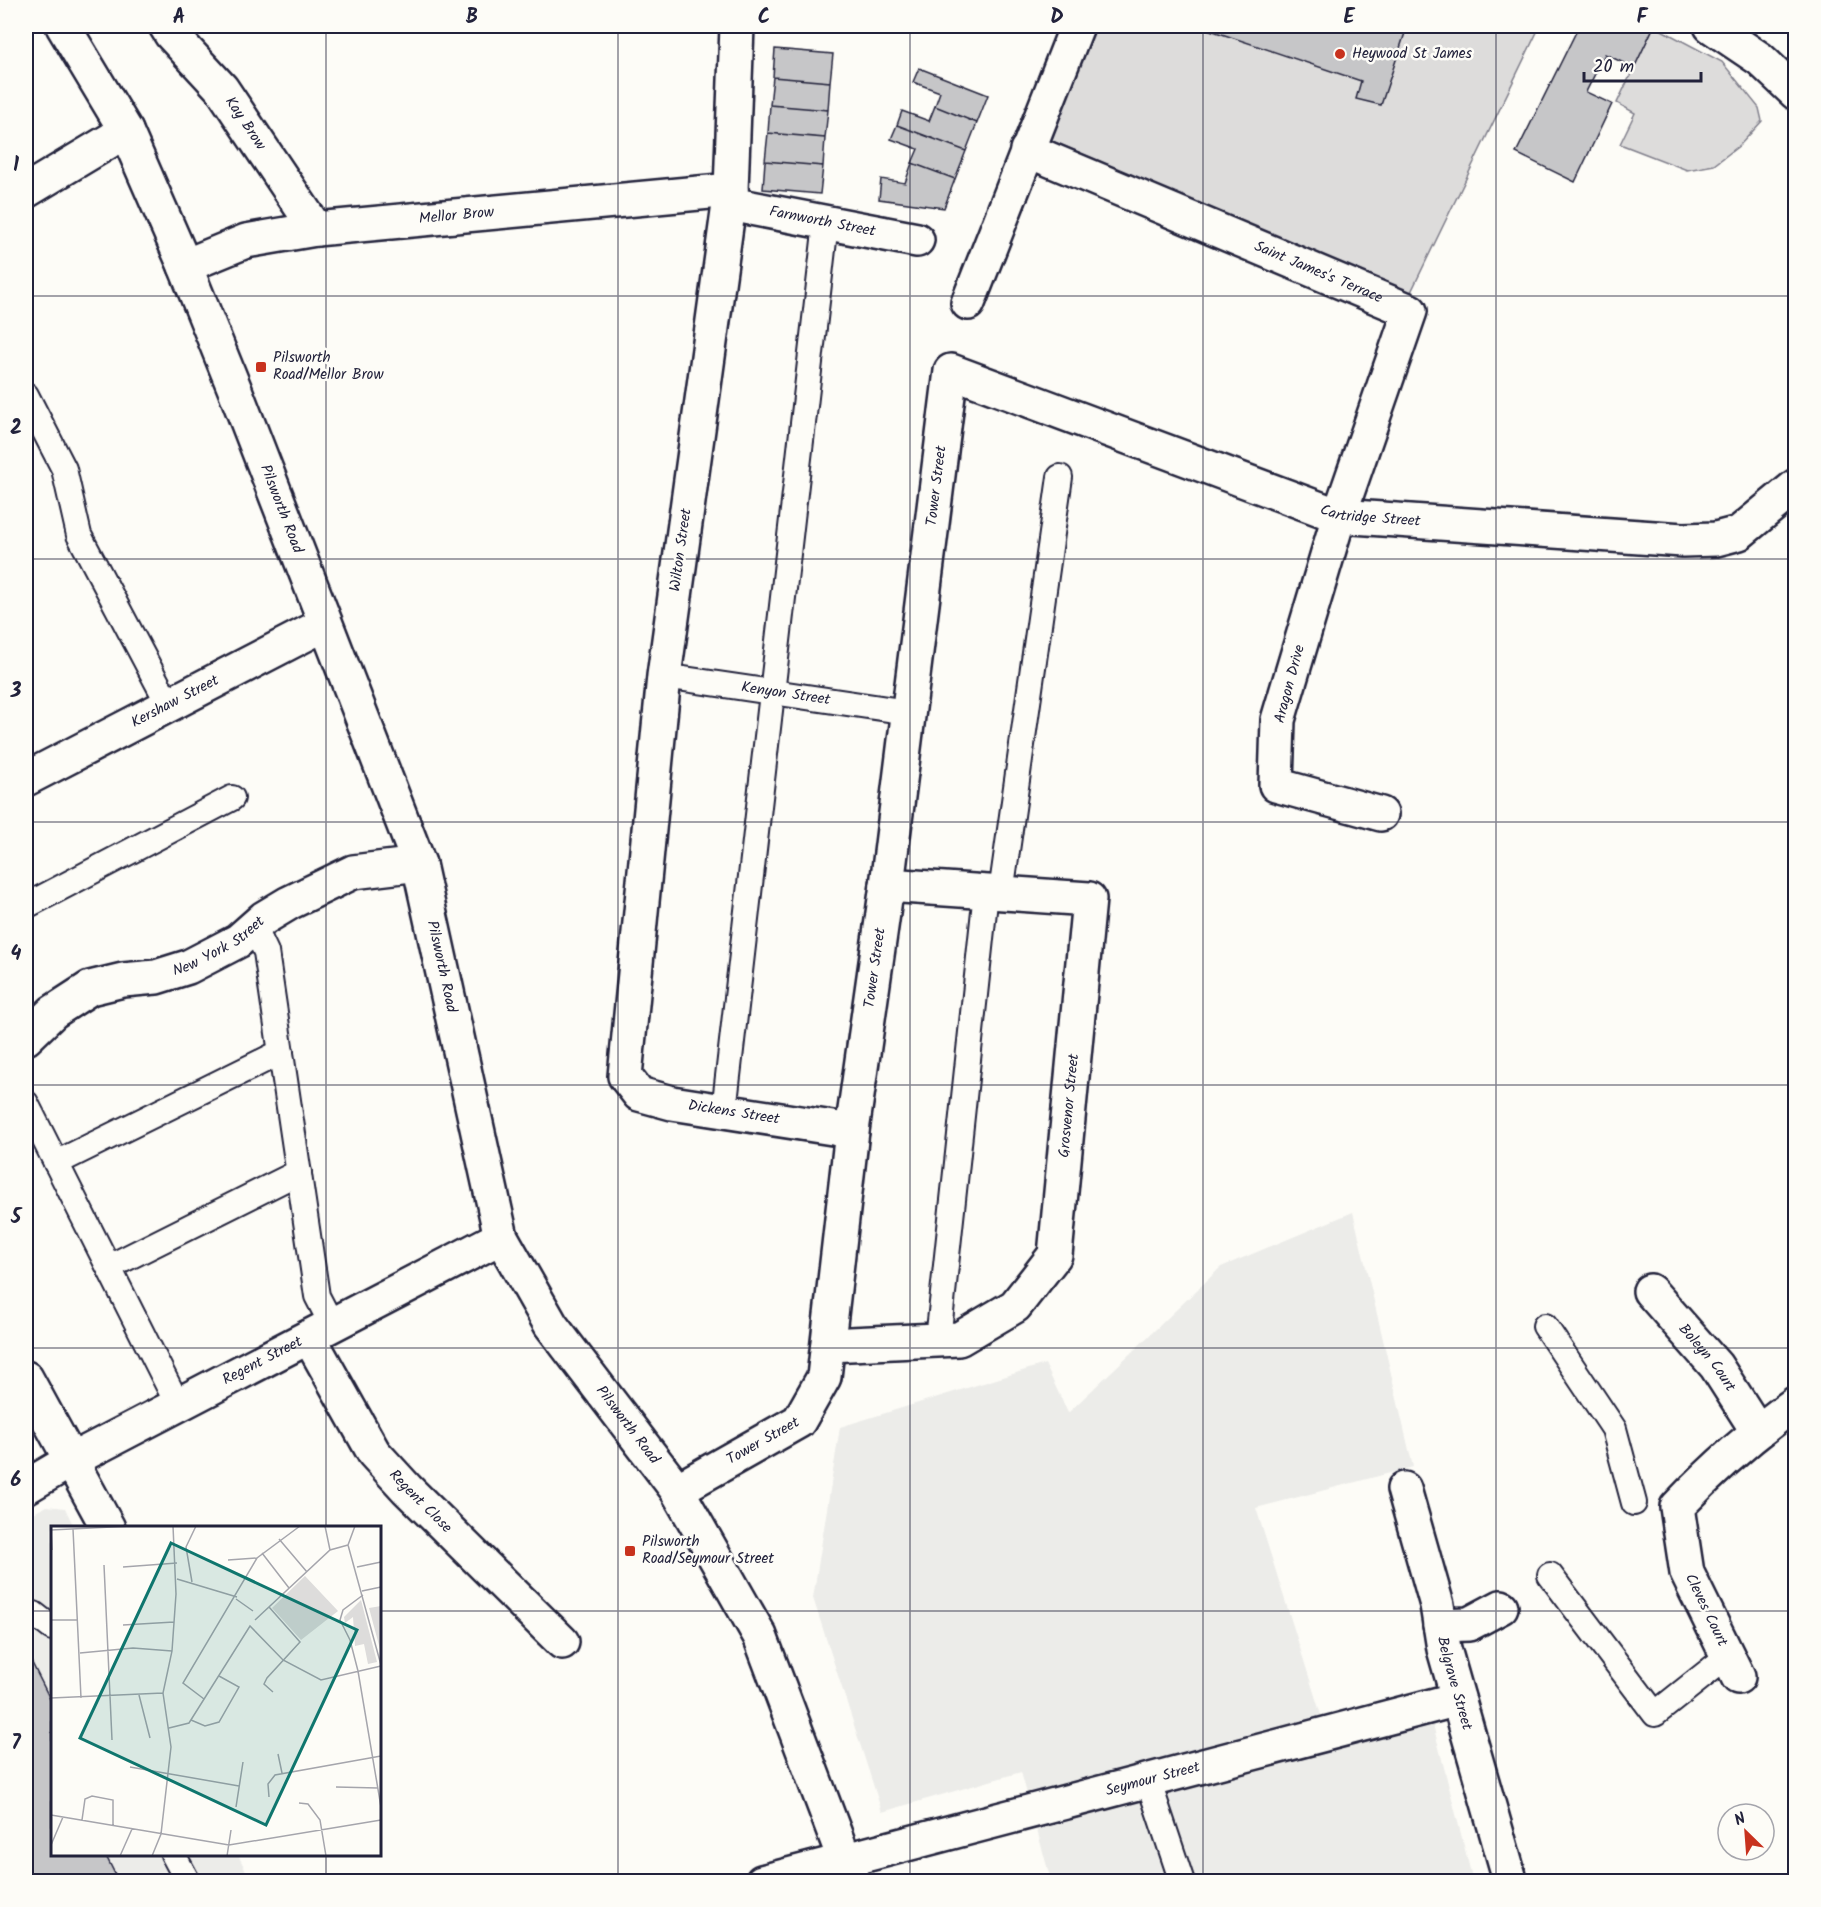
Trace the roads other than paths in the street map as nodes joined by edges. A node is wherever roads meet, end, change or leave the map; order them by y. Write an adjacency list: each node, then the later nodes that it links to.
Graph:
1 (63, 26): 7 (street, Pilsworth Road)
2 (166, 26): 12 (street, Kay Brow)
3 (737, 26): 10 (street, Wilton Street)
4 (1077, 26): 8 (street)
5 (1711, 26): 6 (street)
6 (1796, 93)
7 (126, 131): 9 (street); 14 (street, Pilsworth Road)
8 (1027, 150): 15 (street); 20 (street, Saint James's Terrace)
9 (26, 191)
10 (730, 197): 11 (street, Farnworth Street); 12 (street, Mellor Brow); 22 (street, Wilton Street)
11 (825, 223): 13 (street, Farnworth Street); 23 (lane)
12 (316, 229): 14 (street, Mellor Brow)
13 (917, 240)
14 (184, 266): 21 (street, Pilsworth Road)
15 (968, 303)
16 (951, 371): 20 (street, Cartridge Street); 25 (street, Tower Street)
17 (26, 394): 24 (lane)
18 (1060, 477): 31 (lane)
19 (1796, 486): 20 (street, Cartridge Street)
20 (1339, 516): 28 (street, Aragon Drive)
21 (325, 624): 24 (street, Kershaw Street); 29 (street, Pilsworth Road)
22 (664, 676): 23 (lane, Kenyon Street); 36 (street, Wilton Street)
23 (772, 692): 25 (lane, Kenyon Street); 38 (lane)
24 (169, 705): 26 (street, Kershaw Street)
25 (908, 712): 30 (street, Tower Street)
26 (26, 779)
27 (232, 798): 32 (lane)
28 (1381, 814)
29 (419, 864): 33 (street, New York Street); 42 (street, Pilsworth Road)
30 (887, 885): 31 (street, Grosvenor Street); 39 (street, Tower Street)
31 (993, 892): 47 (lane); 47 (street, Grosvenor Street)
32 (26, 906)
33 (254, 927): 34 (street, New York Street); 35 (lane)
34 (26, 1038)
35 (281, 1052): 40 (lane); 41 (lane)
36 (625, 1076): 38 (street, Dickens Street)
37 (26, 1103): 40 (lane)
38 (724, 1111): 39 (street, Dickens Street)
39 (852, 1131): 48 (street, Tower Street)
40 (56, 1163): 43 (lane)
41 (299, 1172): 43 (lane); 46 (lane)
42 (501, 1237): 46 (street, Regent Street); 56 (street, Pilsworth Road)
43 (109, 1267): 51 (lane)
44 (1650, 1291): 52 (street, Boleyn Court)
45 (1545, 1326): 57 (lane)
46 (320, 1331): 51 (street, Regent Street); 64 (street, Regent Close)
47 (938, 1340): 48 (street, Grosvenor Street)
48 (828, 1345): 56 (street, Tower Street)
49 (26, 1378): 53 (street)
50 (1796, 1403): 52 (street)
51 (178, 1405): 53 (street, Regent Street)
52 (1757, 1430): 65 (street, Cleves Court)
53 (70, 1461): 54 (street, Regent Street); 58 (street)
54 (26, 1487)
55 (1404, 1489): 62 (street, Belgrave Street)
56 (677, 1490): 69 (street, Pilsworth Road)
57 (1634, 1503)
58 (107, 1526)
59 (1550, 1575): 65 (lane)
60 (1501, 1607): 62 (street)
61 (26, 1612): 63 (lane)
62 (1440, 1625): 66 (street, Belgrave Street)
63 (51, 1627)
64 (562, 1642)
65 (1733, 1667)
66 (1458, 1699): 67 (street, Seymour Street); 70 (street, Belgrave Street)
67 (1148, 1780): 69 (street, Seymour Street); 73 (lane)
68 (174, 1856): 71 (lane)
69 (850, 1870): 72 (street, Seymour Street)
70 (1509, 1876)
71 (188, 1881)
72 (762, 1881)
73 (1182, 1881)

